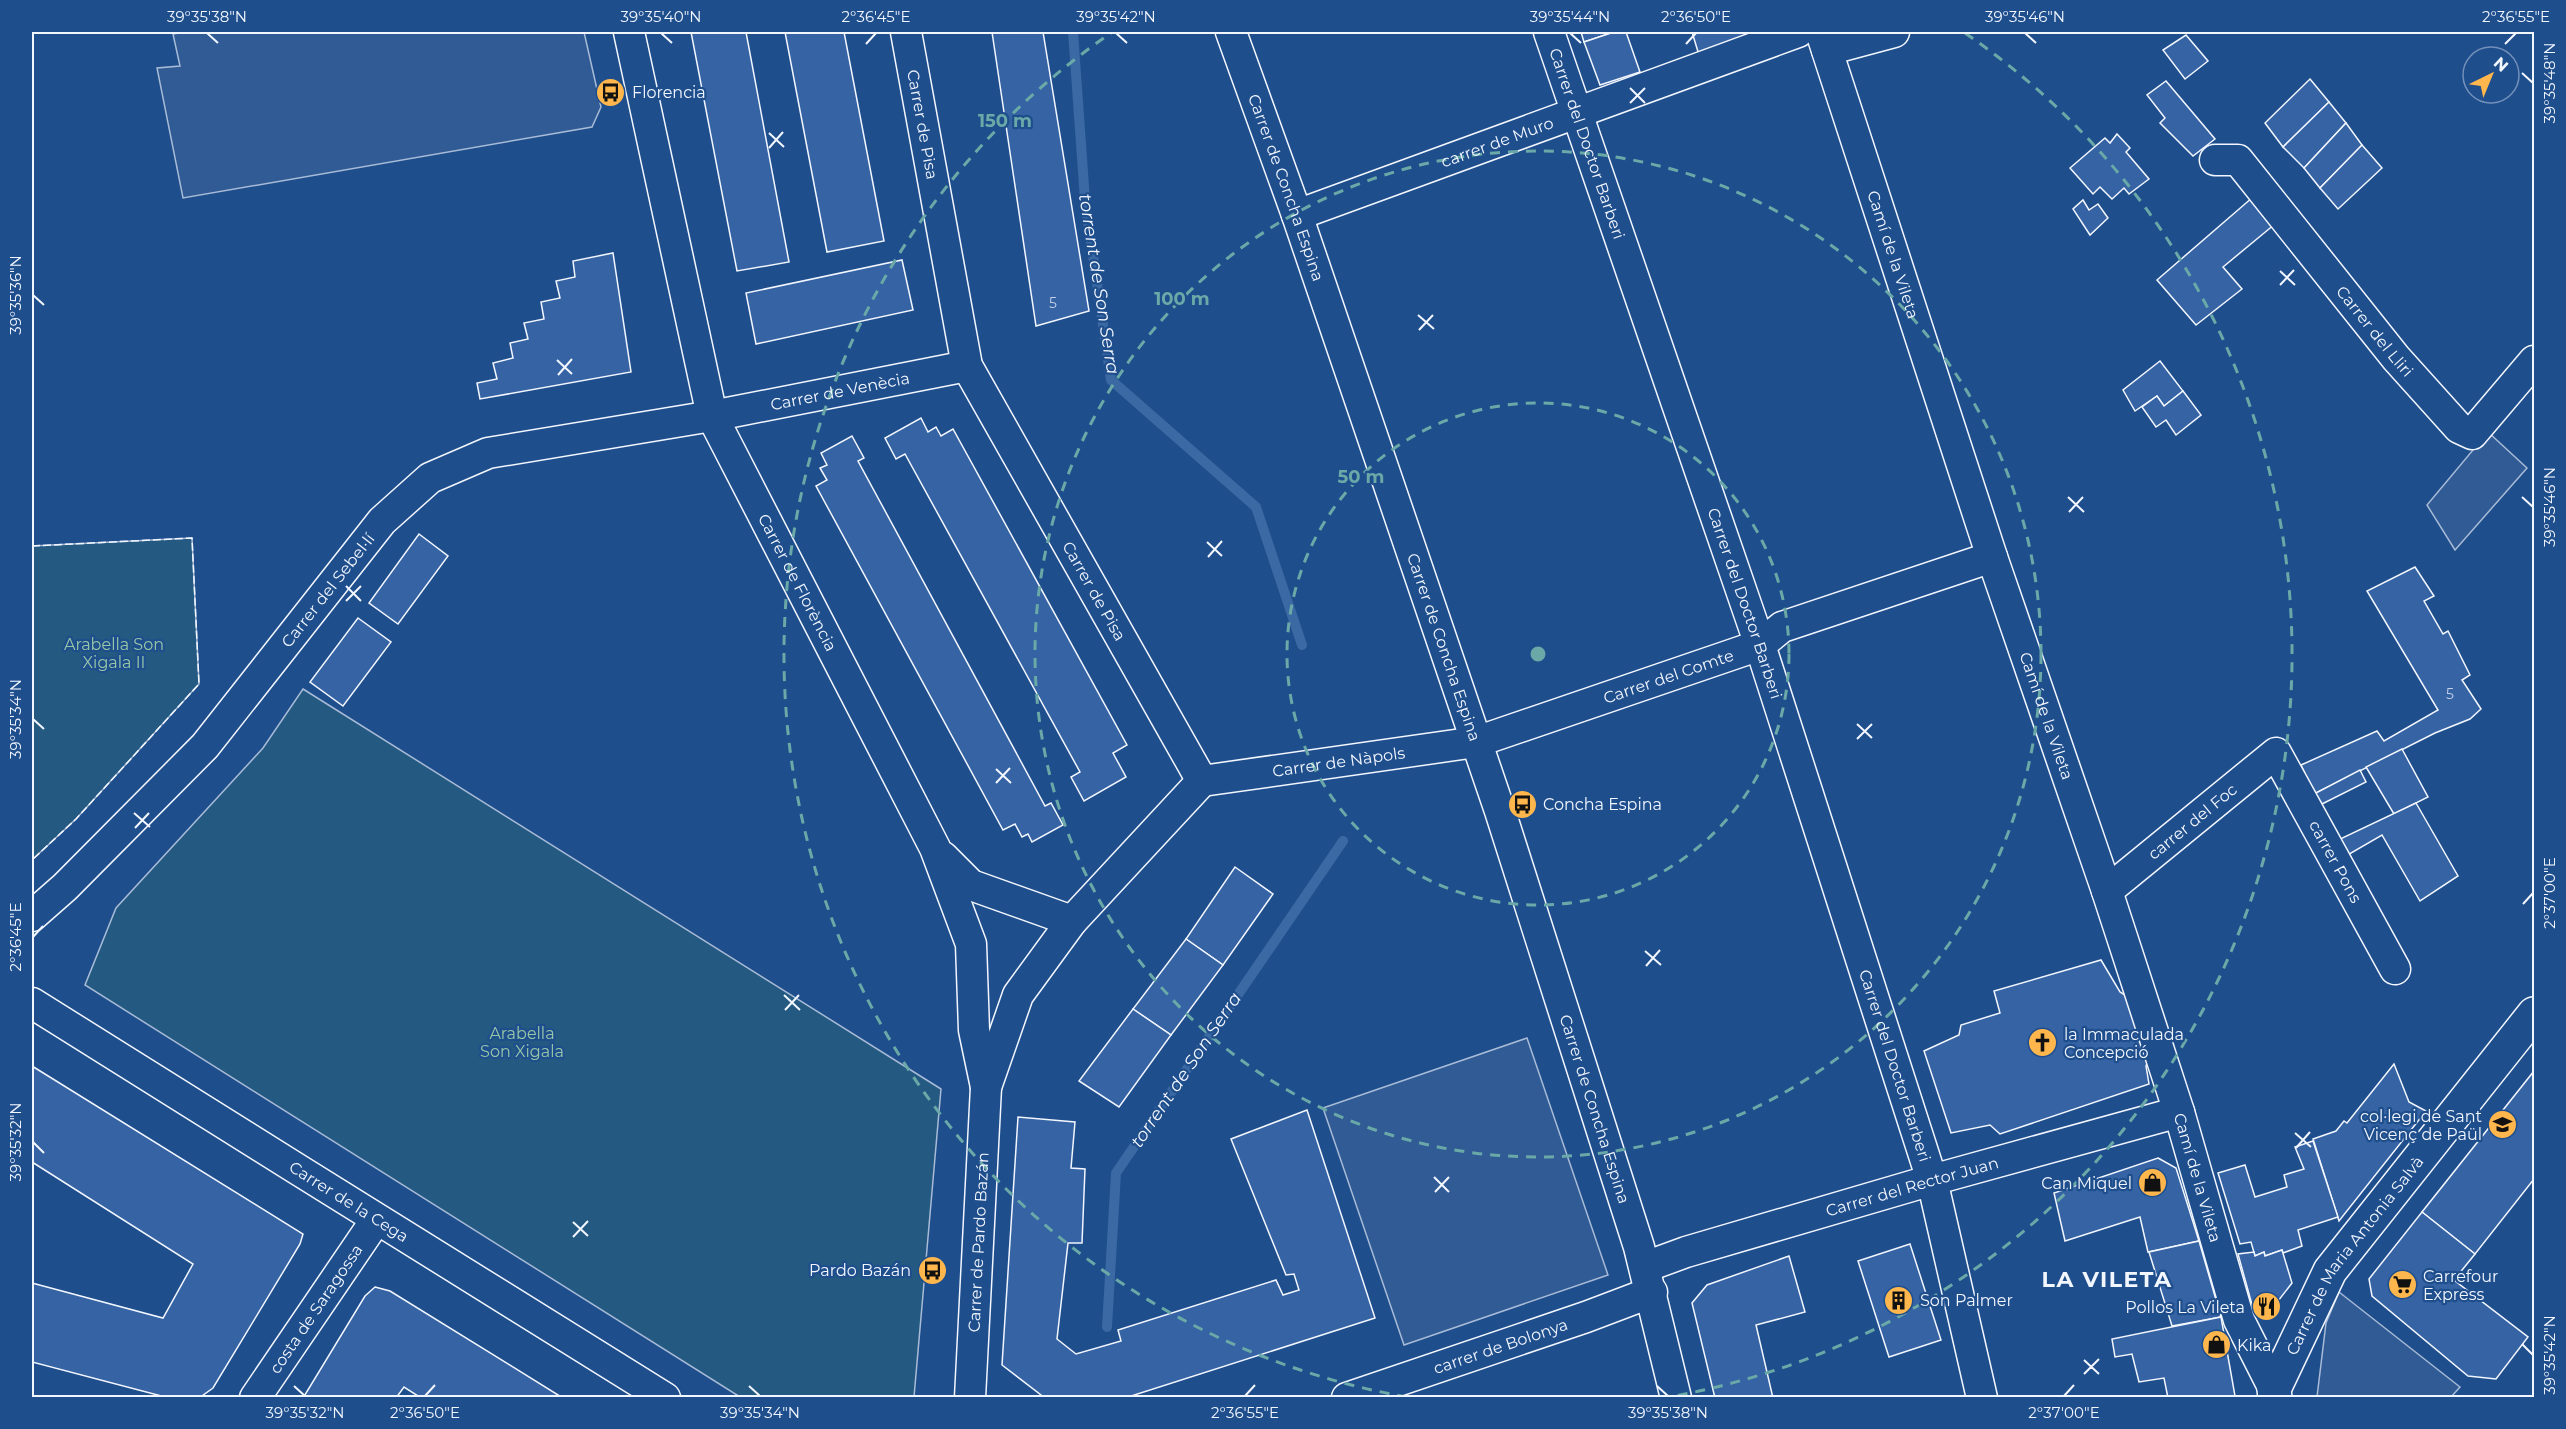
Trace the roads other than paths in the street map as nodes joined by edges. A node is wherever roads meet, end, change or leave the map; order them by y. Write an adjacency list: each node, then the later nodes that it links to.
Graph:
1 (629, 32): 13 (street, Carrer de Florència)
2 (906, 32): 12 (street, Carrer de Pisa)
3 (1231, 32): 10 (street, Carrer de Concha Espina)
4 (1549, 32): 8 (street, Carrer del Doctor Barberi)
5 (1798, 32): 8 (street, carrer de Muro)
6 (1894, 32): 7 (street)
7 (1824, 41): 14 (street, Camí de la Vileta)
8 (1577, 114): 10 (street, carrer de Muro); 15 (street, Carrer del Doctor Barberi)
9 (2215, 160): 11 (street, Carrer del Lliri)
10 (1297, 215): 16 (street, Carrer de Concha Espina)
11 (2535, 361)
12 (967, 366): 13 (street, Carrer de Venècia); 18 (street, Carrer de Pisa)
13 (712, 416): 19 (street, Carrer de Florència); 21 (street, Carrer del Sebel·lí)
14 (1992, 557): 15 (street, Carrer del Comte); 20 (street, Camí de la Vileta)
15 (1760, 645): 16 (street, Carrer del Comte); 28 (street, Carrer del Doctor Barberi)
16 (1476, 742): 18 (street, Carrer de Nàpols); 30 (street, Carrer de Concha Espina)
17 (2276, 753): 20 (street, carrer del Foc); 23 (street, carrer Pons)
18 (1202, 781): 22 (street)
19 (935, 848): 22 (street); 26 (street, Carrer de Florència)
20 (2107, 891): 27 (street, Camí de la Vileta)
21 (32, 916)
22 (1072, 921): 26 (street)
23 (2395, 969)
24 (32, 1003): 29 (street, Carrer de la Cega)
25 (2535, 1014): 31 (street, Carrer de Maria Antonia Salvà)
26 (986, 1088): 34 (street, Carrer de Pardo Bazán)
27 (2180, 1112): 28 (street, Carrer del Rector Juan); 31 (street, Camí de la Vileta)
28 (1932, 1180): 30 (street, Carrer del Rector Juan); 37 (street, Carrer del Doctor Barberi)
29 (376, 1220): 32 (street, costa de Saragossa); 33 (street, Carrer de la Cega)
30 (1648, 1279): 35 (street, carrer de Bolonya); 36 (street, Carrer de Concha Espina)
31 (2275, 1393)
32 (255, 1398)
33 (665, 1398)
34 (970, 1398)
35 (1347, 1398)
36 (1677, 1398)
37 (1982, 1398)

